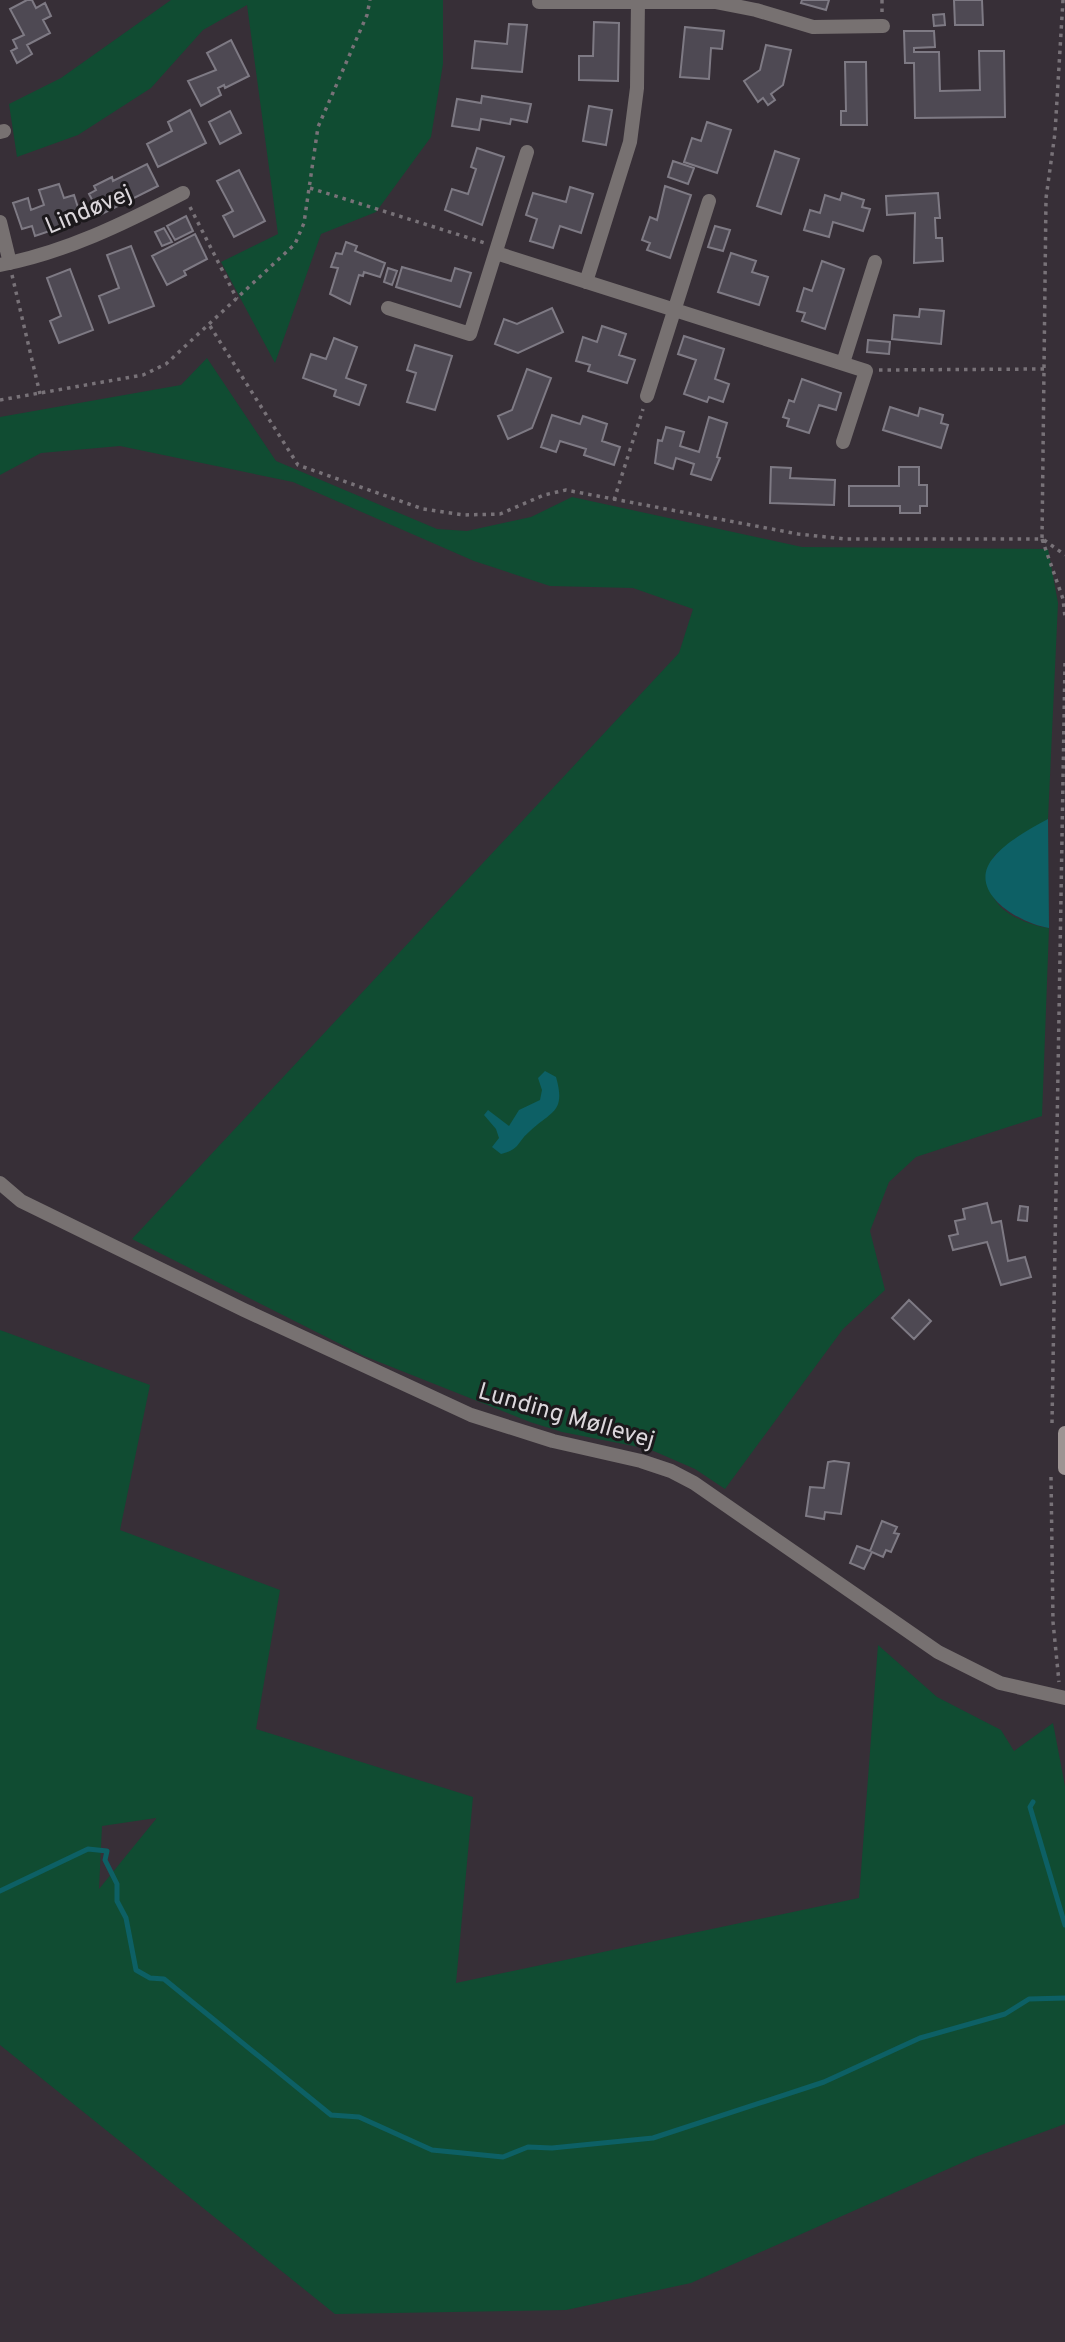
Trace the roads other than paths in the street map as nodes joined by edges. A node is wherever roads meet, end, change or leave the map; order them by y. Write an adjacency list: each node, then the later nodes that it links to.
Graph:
1 (638, 1): 2 (street); 3 (street); 11 (street)
2 (539, 2)
3 (883, 26)
4 (527, 152): 8 (street)
5 (183, 193): 10 (street, Lindøvej)
6 (709, 201): 13 (street)
7 (0, 222): 10 (street)
8 (496, 253): 11 (street); 12 (street)
9 (875, 262): 14 (street)
10 (5, 264)
11 (586, 282): 13 (street)
12 (388, 308)
13 (674, 310): 14 (street); 15 (street)
14 (843, 363): 16 (street)
15 (647, 396)
16 (843, 442)
17 (0, 1183): 20 (street, Lunding Møllevej)
18 (1058, 1434): 19 (street)
19 (1058, 1472)
20 (1063, 1698)

